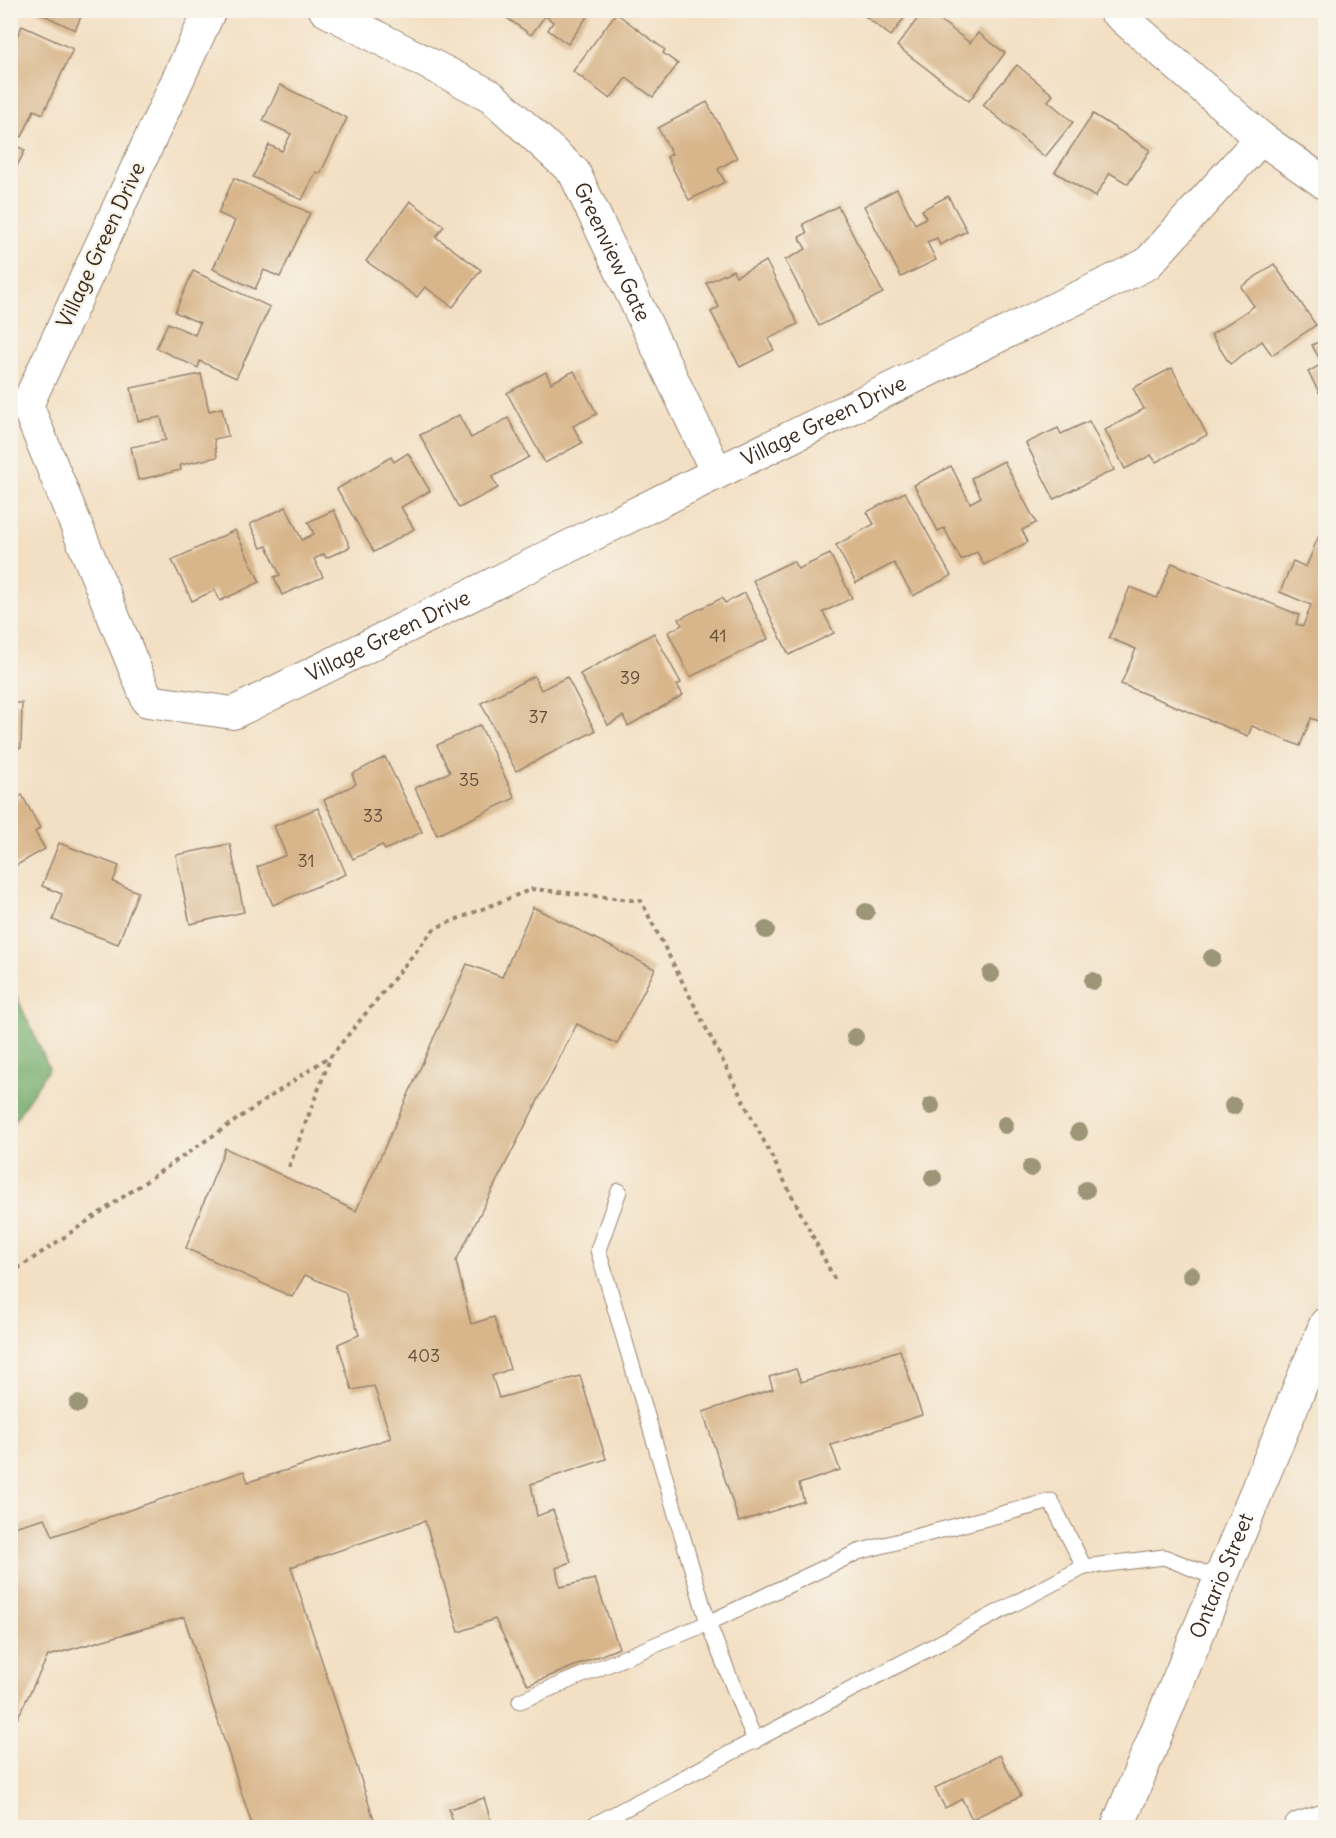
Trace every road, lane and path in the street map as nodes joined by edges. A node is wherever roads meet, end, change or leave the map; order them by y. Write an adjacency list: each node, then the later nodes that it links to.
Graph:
1 (210, 10): 6 (street, Village Green Drive)
2 (325, 10): 6 (street, Greenview Gate)
3 (1114, 10): 4 (street)
4 (1261, 138): 5 (street); 6 (street, Village Green Drive)
5 (1326, 184)
6 (717, 473)
7 (331, 1056): 8 (path); 10 (path); 11 (path)
8 (289, 1167)
9 (619, 1191): 15 (lane)
10 (10, 1274)
11 (836, 1282)
12 (1326, 1324): 14 (main road, Ontario Street)
13 (1084, 1567): 14 (lane); 15 (lane); 17 (lane)
14 (1219, 1579): 20 (main road, Ontario Street)
15 (708, 1623): 16 (lane); 17 (lane)
16 (520, 1701)
17 (755, 1741): 19 (lane)
18 (1326, 1820): 21 (street)
19 (588, 1827)
20 (1117, 1827)
21 (1300, 1827)

